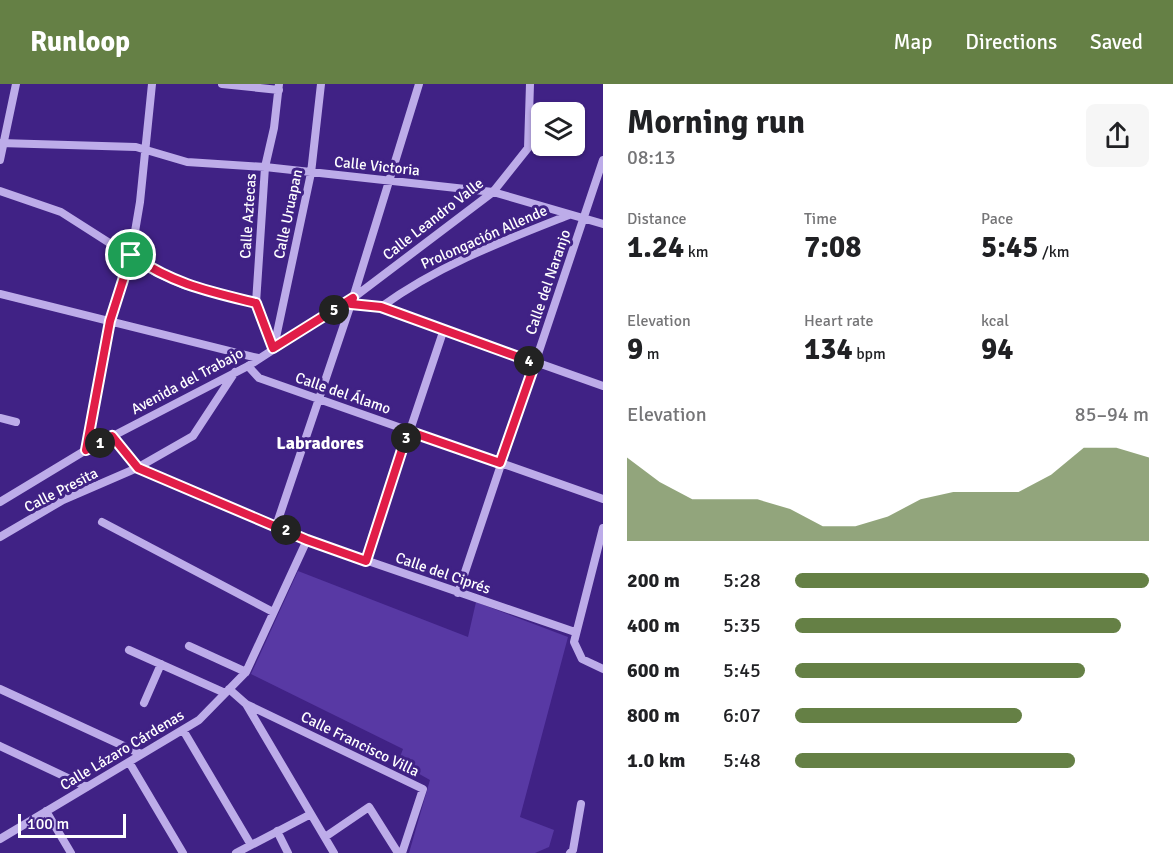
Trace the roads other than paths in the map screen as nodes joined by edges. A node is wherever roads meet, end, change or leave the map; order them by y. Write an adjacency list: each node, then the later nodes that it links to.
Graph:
1 (16, 84): 8 (street)
2 (152, 84): 9 (street)
3 (227, 84): 7 (street)
4 (321, 84): 13 (street, Calle Uruapan)
5 (419, 84): 14 (street)
6 (530, 84): 16 (street, Calle Leandro Valle)
7 (279, 87): 12 (street, Calle Aztecas)
8 (2, 143): 9 (street, Calle Victoria); 10 (street)
9 (146, 150): 12 (street, Calle Victoria); 20 (street)
10 (0, 160)
11 (603, 160): 18 (street, Calle del Naranjo)
12 (265, 167): 13 (street, Calle Victoria); 23 (street, Calle Aztecas)
13 (311, 173): 14 (street, Calle Victoria); 27 (street, Calle Uruapan)
14 (390, 181): 16 (street, Calle Victoria); 22 (street)
15 (0, 191): 20 (street)
16 (493, 192): 17 (street, Calle Victoria); 22 (street, Calle Leandro Valle)
17 (569, 215): 18 (street, Calle Victoria); 24 (street, Prolongación Allende)
18 (585, 218): 19 (street, Calle Victoria); 29 (street, Calle del Naranjo)
19 (603, 225)
20 (131, 255): 23 (street); 25 (street)
21 (0, 294): 25 (street)
22 (352, 301): 24 (street); 27 (street, Avenida del Trabajo); 33 (street)
23 (256, 303): 27 (street, Calle Aztecas)
24 (381, 307): 26 (street)
25 (110, 321): 28 (street); 38 (street)
26 (444, 329): 29 (street); 36 (street)
27 (273, 348): 28 (street, Avenida del Trabajo)
28 (258, 358): 30 (street, Avenida del Trabajo)
29 (535, 363): 32 (street); 39 (street, Calle del Naranjo)
30 (248, 366): 31 (street, Avenida del Trabajo); 33 (street, Calle del Álamo)
31 (236, 372): 37 (street, Avenida del Trabajo); 40 (street, Calle Presita)
32 (603, 386)
33 (318, 399): 36 (street, Calle del Álamo); 44 (street)
34 (0, 418): 35 (street)
35 (16, 422)
36 (408, 431): 39 (street, Calle del Álamo); 48 (street)
37 (112, 436): 38 (street, Avenida del Trabajo); 40 (street)
38 (86, 450): 42 (street, Avenida del Trabajo)
39 (500, 463): 41 (street, Calle del Álamo); 49 (street, Calle del Naranjo)
40 (138, 468): 44 (street, Calle del Ciprés); 46 (street, Calle Presita)
41 (603, 499)
42 (0, 502)
43 (102, 522): 50 (street)
44 (276, 526): 47 (street, Calle del Ciprés)
45 (603, 528): 51 (street)
46 (0, 537)
47 (307, 540): 48 (street, Calle del Ciprés); 50 (street, Calle Lázaro Cárdenas)
48 (366, 561): 49 (street, Calle del Ciprés)
49 (458, 593): 51 (street, Calle del Ciprés)
50 (273, 612): 56 (street, Calle Lázaro Cárdenas)
51 (575, 632): 55 (street)
52 (189, 646): 56 (street)
53 (129, 650): 54 (street, Calle Francisco Villa)
54 (161, 664): 58 (street, Calle Francisco Villa); 59 (street)
55 (603, 669)
56 (246, 672): 58 (street, Calle Lázaro Cárdenas)
57 (0, 689): 63 (street)
58 (227, 691): 60 (street, Calle Francisco Villa); 61 (street, Calle Lázaro Cárdenas)
59 (144, 703)
60 (246, 704): 68 (street); 79 (street, Calle Francisco Villa)
61 (183, 730): 63 (street, Calle Lázaro Cárdenas); 72 (street)
62 (0, 746): 65 (street)
63 (141, 754): 64 (street, Calle Lázaro Cárdenas)
64 (129, 762): 65 (street, Calle Lázaro Cárdenas); 74 (street)
65 (87, 787): 67 (street, Calle Lázaro Cárdenas)
66 (581, 804): 80 (street)
67 (46, 811): 71 (street, Calle Lázaro Cárdenas); 73 (street)
68 (311, 814): 69 (street); 70 (street)
69 (277, 831): 72 (street); 76 (street)
70 (325, 837): 77 (street); 78 (street)
71 (0, 839)
72 (251, 845): 75 (street)
73 (71, 853)
74 (183, 853)
75 (236, 853)
76 (288, 853)
77 (334, 853)
78 (398, 853)
79 (402, 853)
80 (570, 853)

